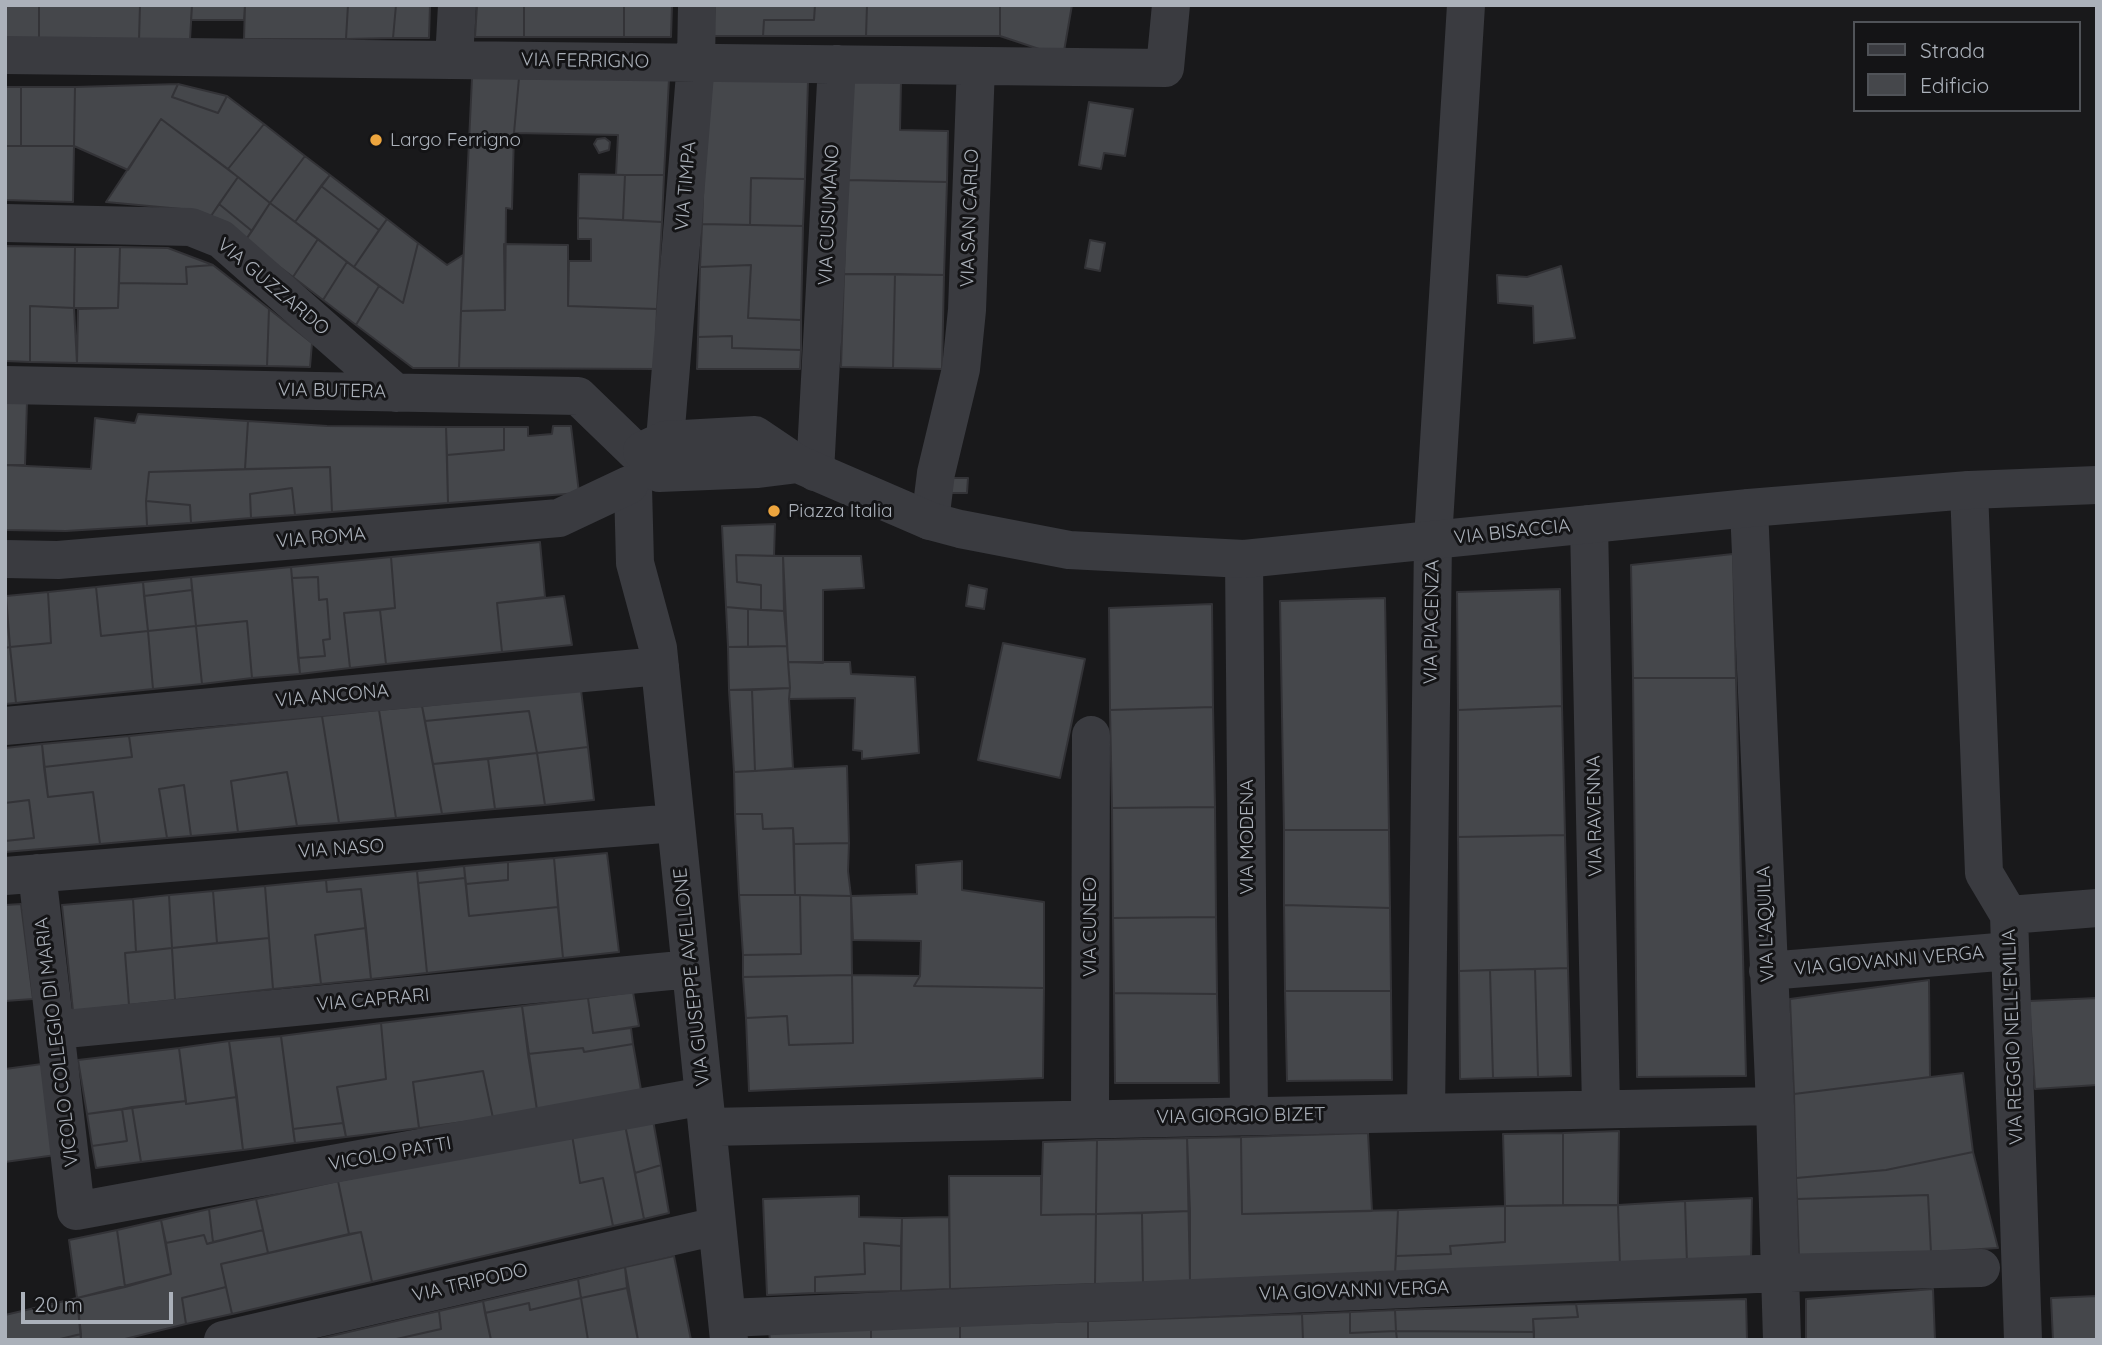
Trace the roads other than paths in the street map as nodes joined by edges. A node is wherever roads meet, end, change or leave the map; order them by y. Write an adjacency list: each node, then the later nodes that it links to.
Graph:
1 (457, 5): 6 (street)
2 (697, 5): 7 (street, VIA TIMPA)
3 (1171, 5): 9 (street, VIA FERRIGNO)
4 (1466, 5): 20 (street, VIA PIACENZA)
5 (5, 55): 6 (street, VIA FERRIGNO)
6 (454, 60): 7 (street, VIA FERRIGNO)
7 (696, 62): 8 (street, VIA FERRIGNO); 13 (street, VIA TIMPA)
8 (837, 64): 9 (street, VIA FERRIGNO); 14 (street, VIA CUSUMANO)
9 (976, 66): 18 (street, VIA SAN CARLO)
10 (5, 223): 12 (street, VIA GUZZARDO)
11 (5, 385): 12 (street, VIA BUTERA)
12 (396, 393): 13 (street, VIA BUTERA)
13 (647, 467): 14 (street); 21 (street, VIA ROMA); 23 (street, VIA GIUSEPPE AVELLONE)
14 (807, 468): 18 (street, VIA BISACCIA)
15 (2097, 485): 16 (street, VIA BISACCIA)
16 (1969, 490): 17 (street, VIA BISACCIA); 29 (street, VIA REGGIO NELL'EMILIA)
17 (1749, 508): 19 (street, VIA BISACCIA); 31 (street, VIA L'AQUILA)
18 (930, 520): 22 (street, VIA BISACCIA)
19 (1589, 524): 20 (street, VIA BISACCIA); 34 (street, VIA RAVENNA)
20 (1433, 539): 22 (street, VIA BISACCIA); 36 (street, VIA PIACENZA)
21 (5, 559)
22 (1244, 559): 37 (street, VIA MODENA)
23 (660, 666): 24 (street, VIA ANCONA); 26 (street, VIA GIUSEPPE AVELLONE)
24 (5, 726)
25 (1091, 735): 38 (street, VIA CUNEO)
26 (676, 823): 27 (street, VIA NASO); 30 (street, VIA GIUSEPPE AVELLONE)
27 (21, 874): 32 (street, VICOLO COLLEGIO DI MARIA)
28 (2097, 908): 29 (street, VIA GIOVANNI VERGA)
29 (2010, 933): 31 (street, VIA GIOVANNI VERGA); 46 (street, VIA REGGIO NELL'EMILIA)
30 (691, 969): 32 (street, VIA CAPRARI); 35 (street, VIA GIUSEPPE AVELLONE)
31 (1768, 971): 33 (street, VIA L'AQUILA)
32 (55, 1030): 39 (street, VICOLO COLLEGIO DI MARIA)
33 (1775, 1106): 34 (street, VIA GIORGIO BIZET); 42 (street, VIA L'AQUILA)
34 (1601, 1109): 36 (street, VIA GIORGIO BIZET)
35 (705, 1112): 38 (street, VIA GIORGIO BIZET); 39 (street, VICOLO PATTI); 40 (street, VIA GIUSEPPE AVELLONE)
36 (1426, 1113): 37 (street, VIA GIORGIO BIZET)
37 (1249, 1116): 38 (street, VIA GIORGIO BIZET)
38 (1090, 1119)
39 (76, 1211)
40 (718, 1226): 43 (street, VIA GIUSEPPE AVELLONE); 44 (street, VIA TRIPODO)
41 (1980, 1268): 42 (street, VIA GIOVANNI VERGA)
42 (1780, 1273): 43 (street, VIA GIOVANNI VERGA); 45 (street, VIA L'AQUILA)
43 (728, 1329)
44 (223, 1340)
45 (1782, 1340)
46 (2023, 1340)

